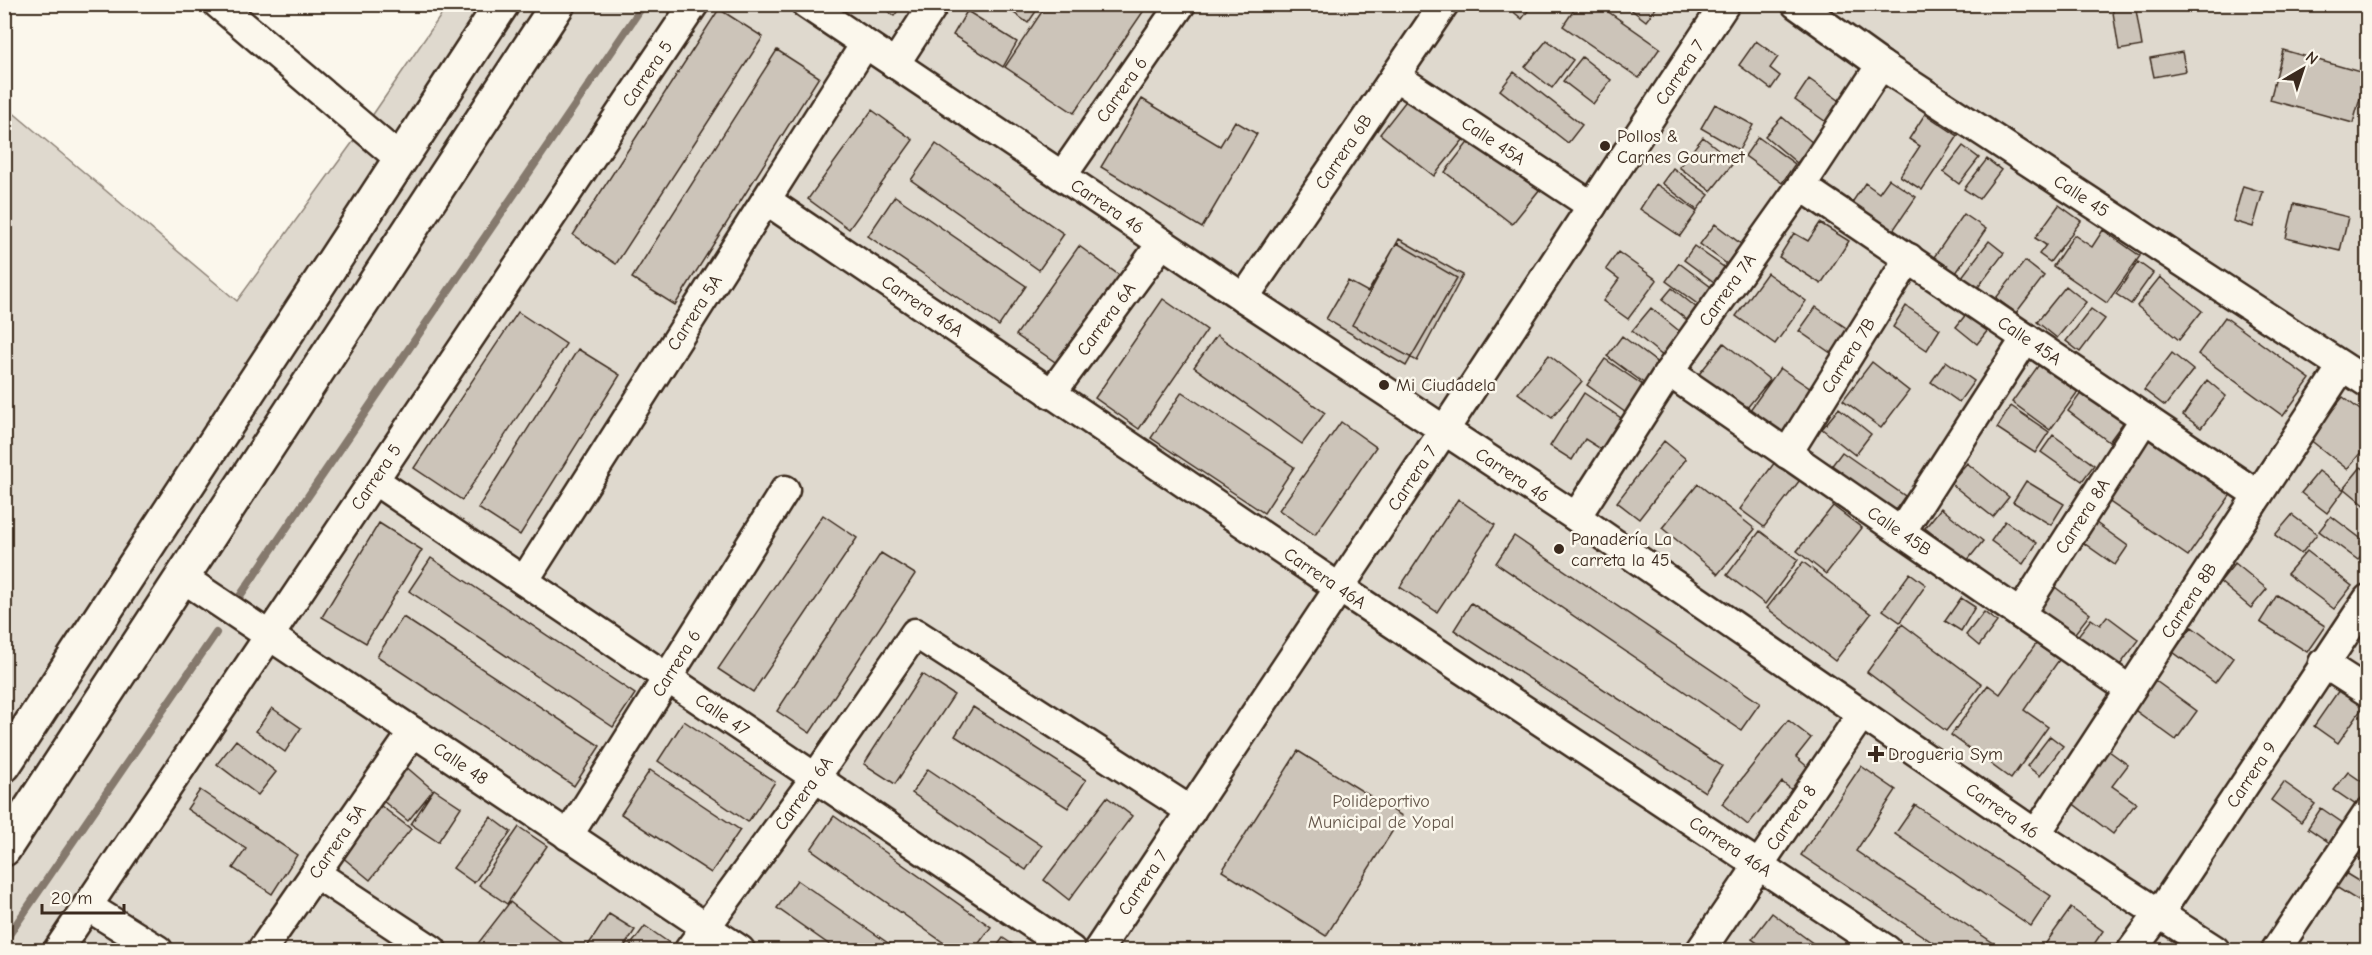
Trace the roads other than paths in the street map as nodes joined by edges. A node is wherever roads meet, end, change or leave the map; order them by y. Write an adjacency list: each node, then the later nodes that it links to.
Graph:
1 (218, 4): 15 (street)
2 (502, 4): 15 (main road)
3 (558, 4): 36 (main road)
4 (694, 4): 31 (street, Carrera 5)
5 (806, 4): 11 (street, Carrera 46)
6 (934, 4): 12 (street)
7 (1181, 4): 16 (street, Carrera 6)
8 (1444, 4): 14 (street, Carrera 6B)
9 (1725, 4): 19 (street, Carrera 7)
10 (1796, 4): 13 (street, Calle 45)
11 (865, 44): 12 (street, Carrera 46); 18 (street, Carrera 5A)
12 (895, 64): 16 (street, Carrera 46)
13 (1881, 65): 17 (street, Carrera 7A); 24 (street, Calle 45)
14 (1395, 76): 19 (street, Calle 45A); 22 (street, Carrera 6B)
15 (400, 159): 48 (main road)
16 (1062, 176): 20 (street, Carrera 46)
17 (1801, 186): 21 (street, Calle 45A); 25 (street, Carrera 7A)
18 (766, 200): 27 (street, Carrera 46A); 37 (street, Carrera 5A)
19 (1592, 206): 29 (street, Carrera 7)
20 (1162, 243): 22 (street, Carrera 46); 27 (street, Carrera 6A)
21 (1909, 258): 23 (street, Calle 45A); 30 (street, Carrera 7B)
22 (1244, 298): 29 (street, Carrera 46)
23 (2026, 338): 28 (street, Calle 45A); 35 (street)
24 (2342, 367): 26 (street, Calle 45); 33 (street, Carrera 8B)
25 (1669, 372): 30 (street, Calle 45B); 34 (street, Carrera 7A)
26 (2367, 384)
27 (1051, 394): 38 (street, Carrera 46A)
28 (2145, 418): 33 (street, Calle 45A); 40 (street, Carrera 8A)
29 (1446, 429): 34 (street, Carrera 46); 38 (street, Carrera 7)
30 (1787, 454): 35 (street, Calle 45B)
31 (374, 480): 37 (street, Calle 47); 41 (street, Carrera 5)
32 (785, 490): 43 (street, Carrera 6)
33 (2258, 495): 44 (street, Carrera 8B)
34 (1576, 517): 46 (street, Carrera 46)
35 (1901, 532): 40 (street, Calle 45B)
36 (183, 578): 41 (street, Calle 48); 54 (main road)
37 (524, 581): 43 (street, Calle 47)
38 (1338, 587): 50 (street, Carrera 7); 55 (street, Carrera 46A)
39 (2367, 599): 42 (street, Carrera 9)
40 (2020, 614): 44 (street, Calle 45B)
41 (269, 636): 47 (street, Calle 48); 57 (street, Carrera 5)
42 (2323, 663): 45 (street); 58 (street, Carrera 9)
43 (668, 678): 49 (street, Calle 47); 53 (street, Carrera 6)
44 (2130, 690): 52 (street, Carrera 8B)
45 (2367, 692)
46 (1861, 715): 52 (street, Carrera 46); 55 (street, Carrera 8)
47 (413, 732): 53 (street, Calle 48); 56 (street, Carrera 5A)
48 (4, 765)
49 (815, 778): 50 (street, Carrera 6A); 59 (street, Carrera 6A); 66 (street, Calle 47)
50 (1191, 811): 67 (street, Carrera 7)
51 (2367, 813): 72 (street)
52 (2036, 834): 58 (street, Carrera 46)
53 (568, 836): 59 (street, Calle 48)
54 (4, 849)
55 (1758, 867): 68 (street, Carrera 8); 69 (street, Carrera 46A)
56 (315, 873): 62 (street, Carrera 5A); 63 (street)
57 (87, 906): 60 (street, Carrera 5); 61 (street)
58 (2157, 915): 70 (street, Carrera 9); 71 (street, Carrera 46)
59 (705, 927): 64 (street, Carrera 6A); 65 (street, Calle 48)
60 (58, 951)
61 (158, 951)
62 (262, 951)
63 (432, 951)
64 (689, 951)
65 (740, 951)
66 (1071, 951)
67 (1098, 951)
68 (1701, 951)
69 (1887, 951)
70 (2132, 951)
71 (2215, 951)
72 (2276, 951)

